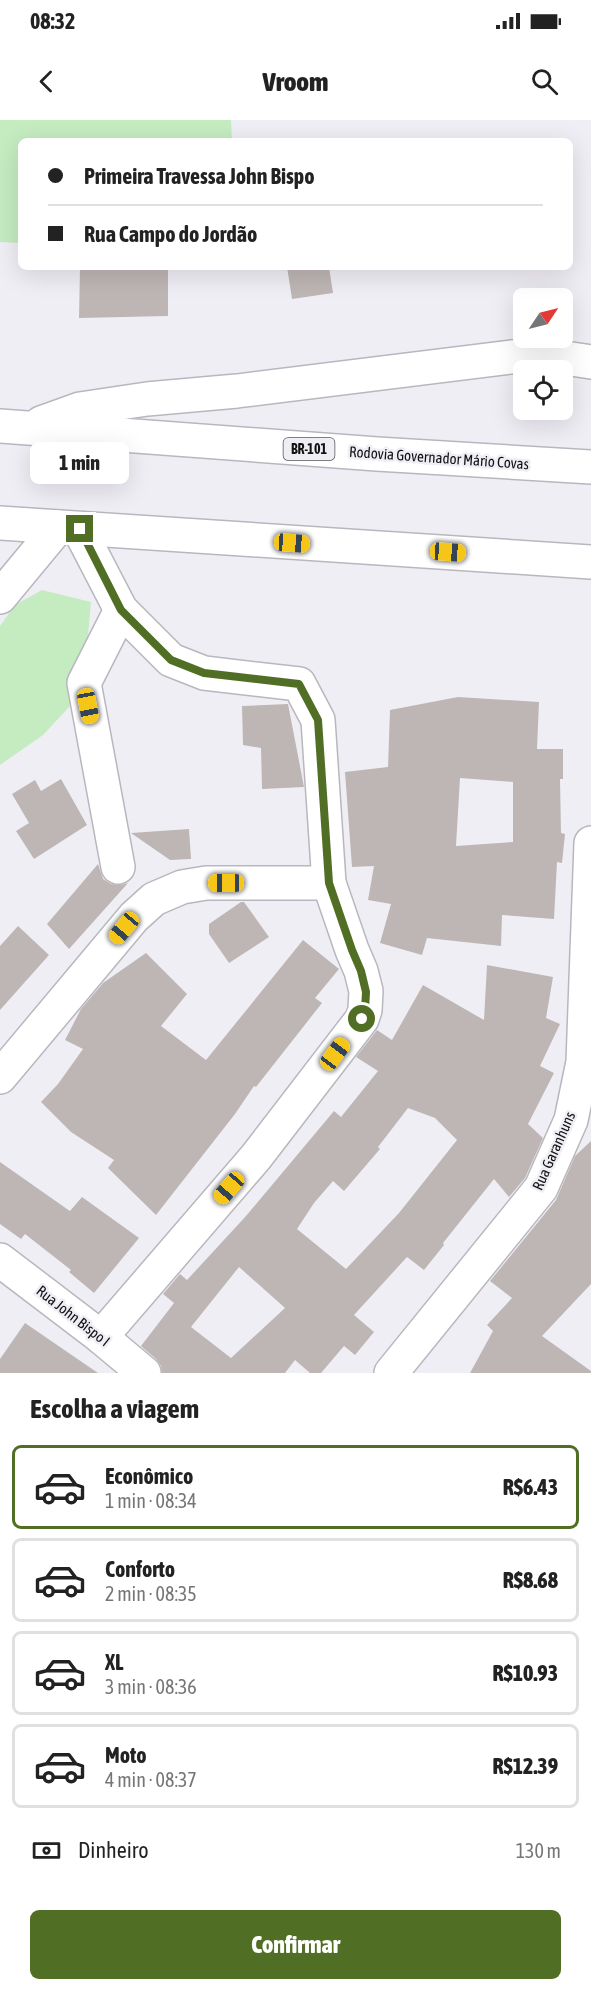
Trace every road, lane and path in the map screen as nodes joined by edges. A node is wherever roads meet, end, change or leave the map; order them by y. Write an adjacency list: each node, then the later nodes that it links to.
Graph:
1 (591, 362): 2 (main road)
2 (14, 427): 3 (main road, Rodovia Governador Mário Covas / BR-101)
3 (591, 467)
4 (0, 523): 5 (main road)
5 (69, 528): 7 (main road); 9 (main road); 10 (main road)
6 (591, 555): 7 (main road)
7 (558, 559): 8 (main road)
8 (591, 562)
9 (0, 597)
10 (121, 610): 12 (main road); 13 (main road)
11 (591, 843): 14 (main road, Rua Garanhuns)
12 (118, 867)
13 (329, 883): 15 (main road); 17 (main road)
14 (587, 1065): 19 (main road, Rua Garanhuns)
15 (0, 1077)
16 (0, 1260): 17 (main road, Rua John Bispo I)
17 (101, 1337): 18 (main road, Rua John Bispo I)
18 (144, 1373)
19 (391, 1373)

